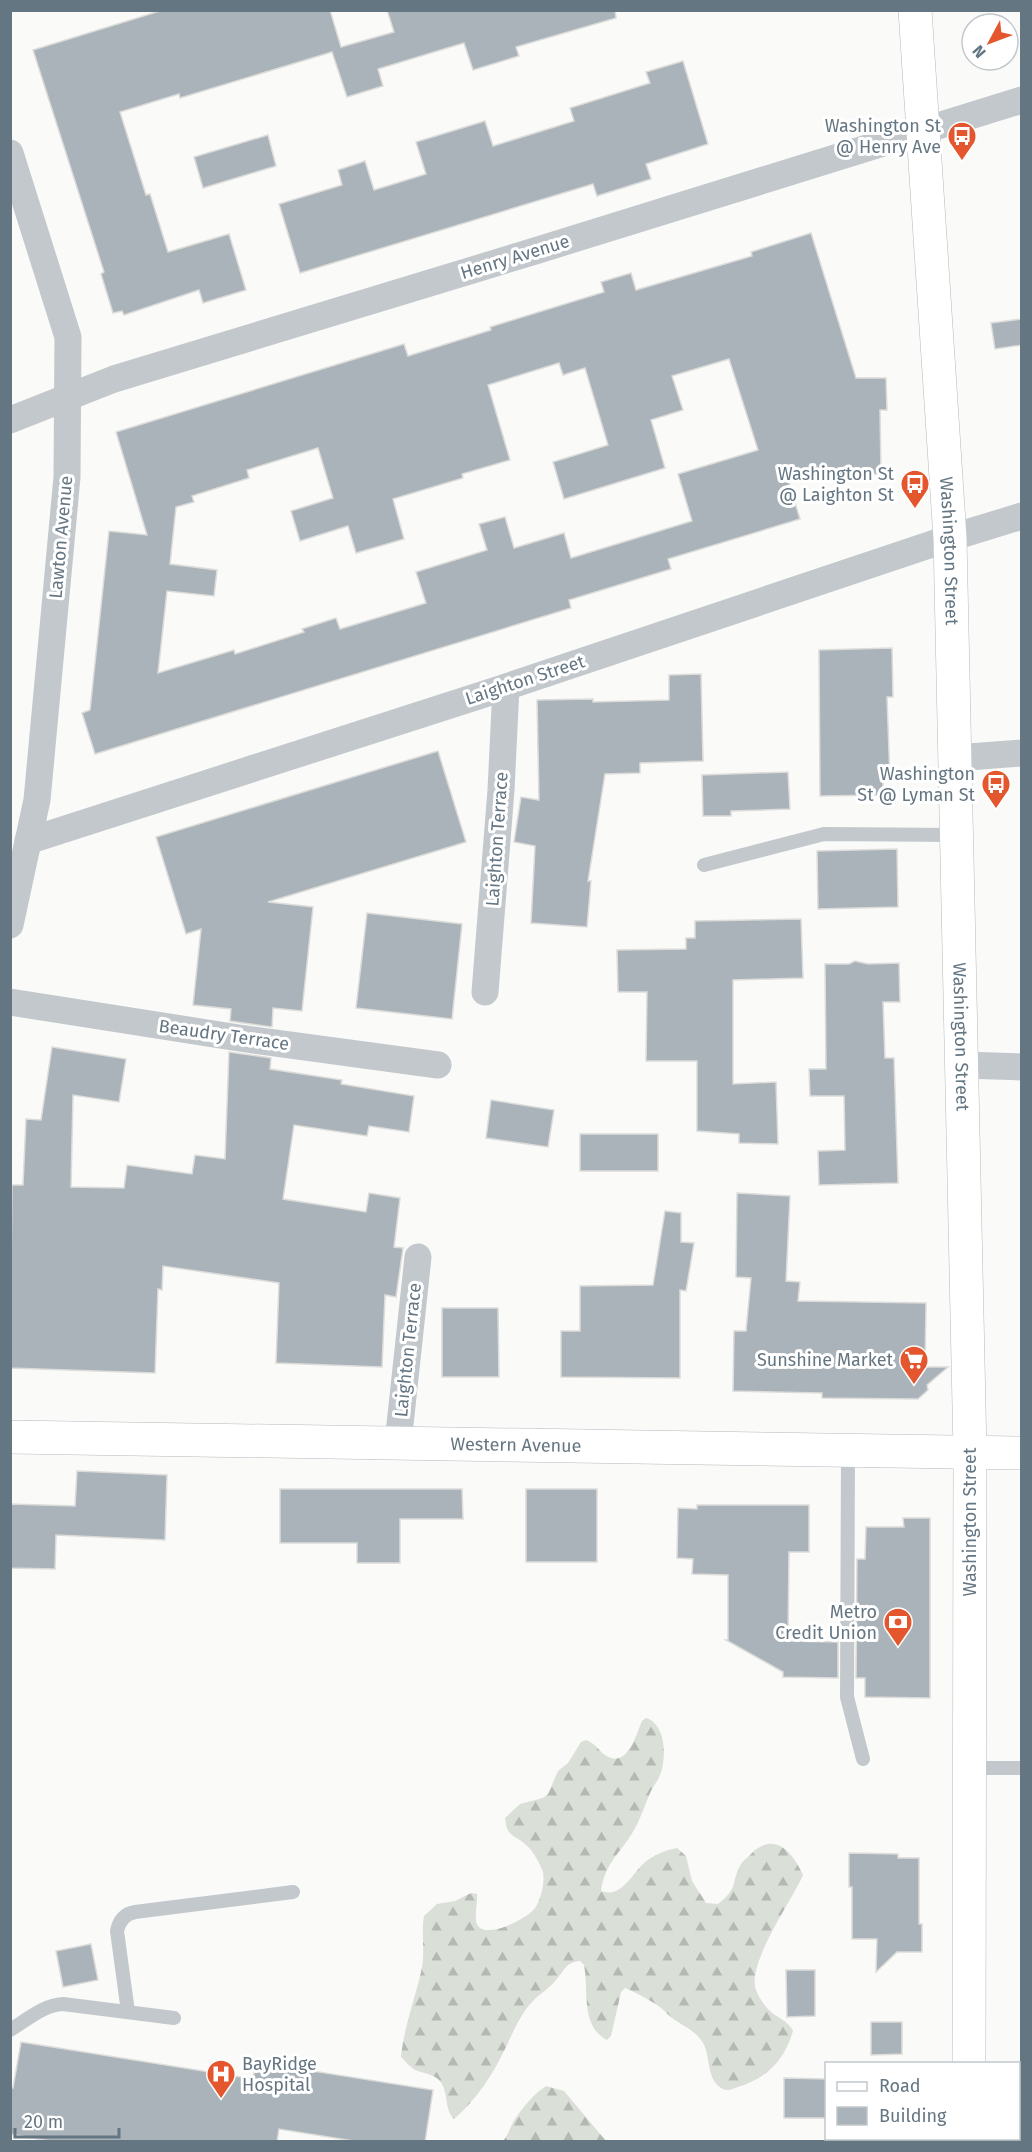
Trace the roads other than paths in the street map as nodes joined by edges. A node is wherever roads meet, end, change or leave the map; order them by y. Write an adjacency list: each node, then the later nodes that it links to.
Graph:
1 (915, 10): 3 (main road, Washington Street)
2 (1022, 100): 3 (street, Henry Avenue)
3 (923, 132): 5 (street, Henry Avenue); 8 (main road, Washington Street)
4 (10, 153): 5 (street, Lawton Avenue)
5 (67, 397): 6 (street, Henry Avenue); 13 (street, Lawton Avenue)
6 (10, 420)
7 (1022, 516): 8 (street, Laighton Street)
8 (950, 538): 9 (street, Laighton Street); 11 (main road, Washington Street)
9 (506, 687): 13 (street, Laighton Street); 16 (street, Laighton Terrace)
10 (1022, 753): 11 (street)
11 (955, 758): 12 (main road, Washington Street)
12 (957, 836): 14 (lane); 19 (main road, Washington Street)
13 (28, 841): 15 (street, Lawton Avenue)
14 (704, 865)
15 (10, 925)
16 (485, 992)
17 (10, 1002): 18 (street, Beaudry Terrace)
18 (438, 1065)
19 (962, 1065): 20 (street); 25 (main road, Washington Street)
20 (1022, 1067)
21 (418, 1257): 23 (street, Laighton Terrace)
22 (10, 1437): 23 (main road, Western Avenue)
23 (398, 1443): 24 (main road, Western Avenue)
24 (848, 1450): 25 (main road, Western Avenue); 27 (lane)
25 (970, 1452): 26 (main road, Western Avenue); 28 (main road, Washington Street)
26 (1022, 1453)
27 (863, 1759)
28 (970, 1768): 29 (lane); 34 (main road, Washington Street)
29 (1022, 1768)
30 (293, 1892): 31 (lane)
31 (129, 2012): 32 (lane); 33 (lane)
32 (174, 2018)
33 (10, 2030)
34 (969, 2062)

